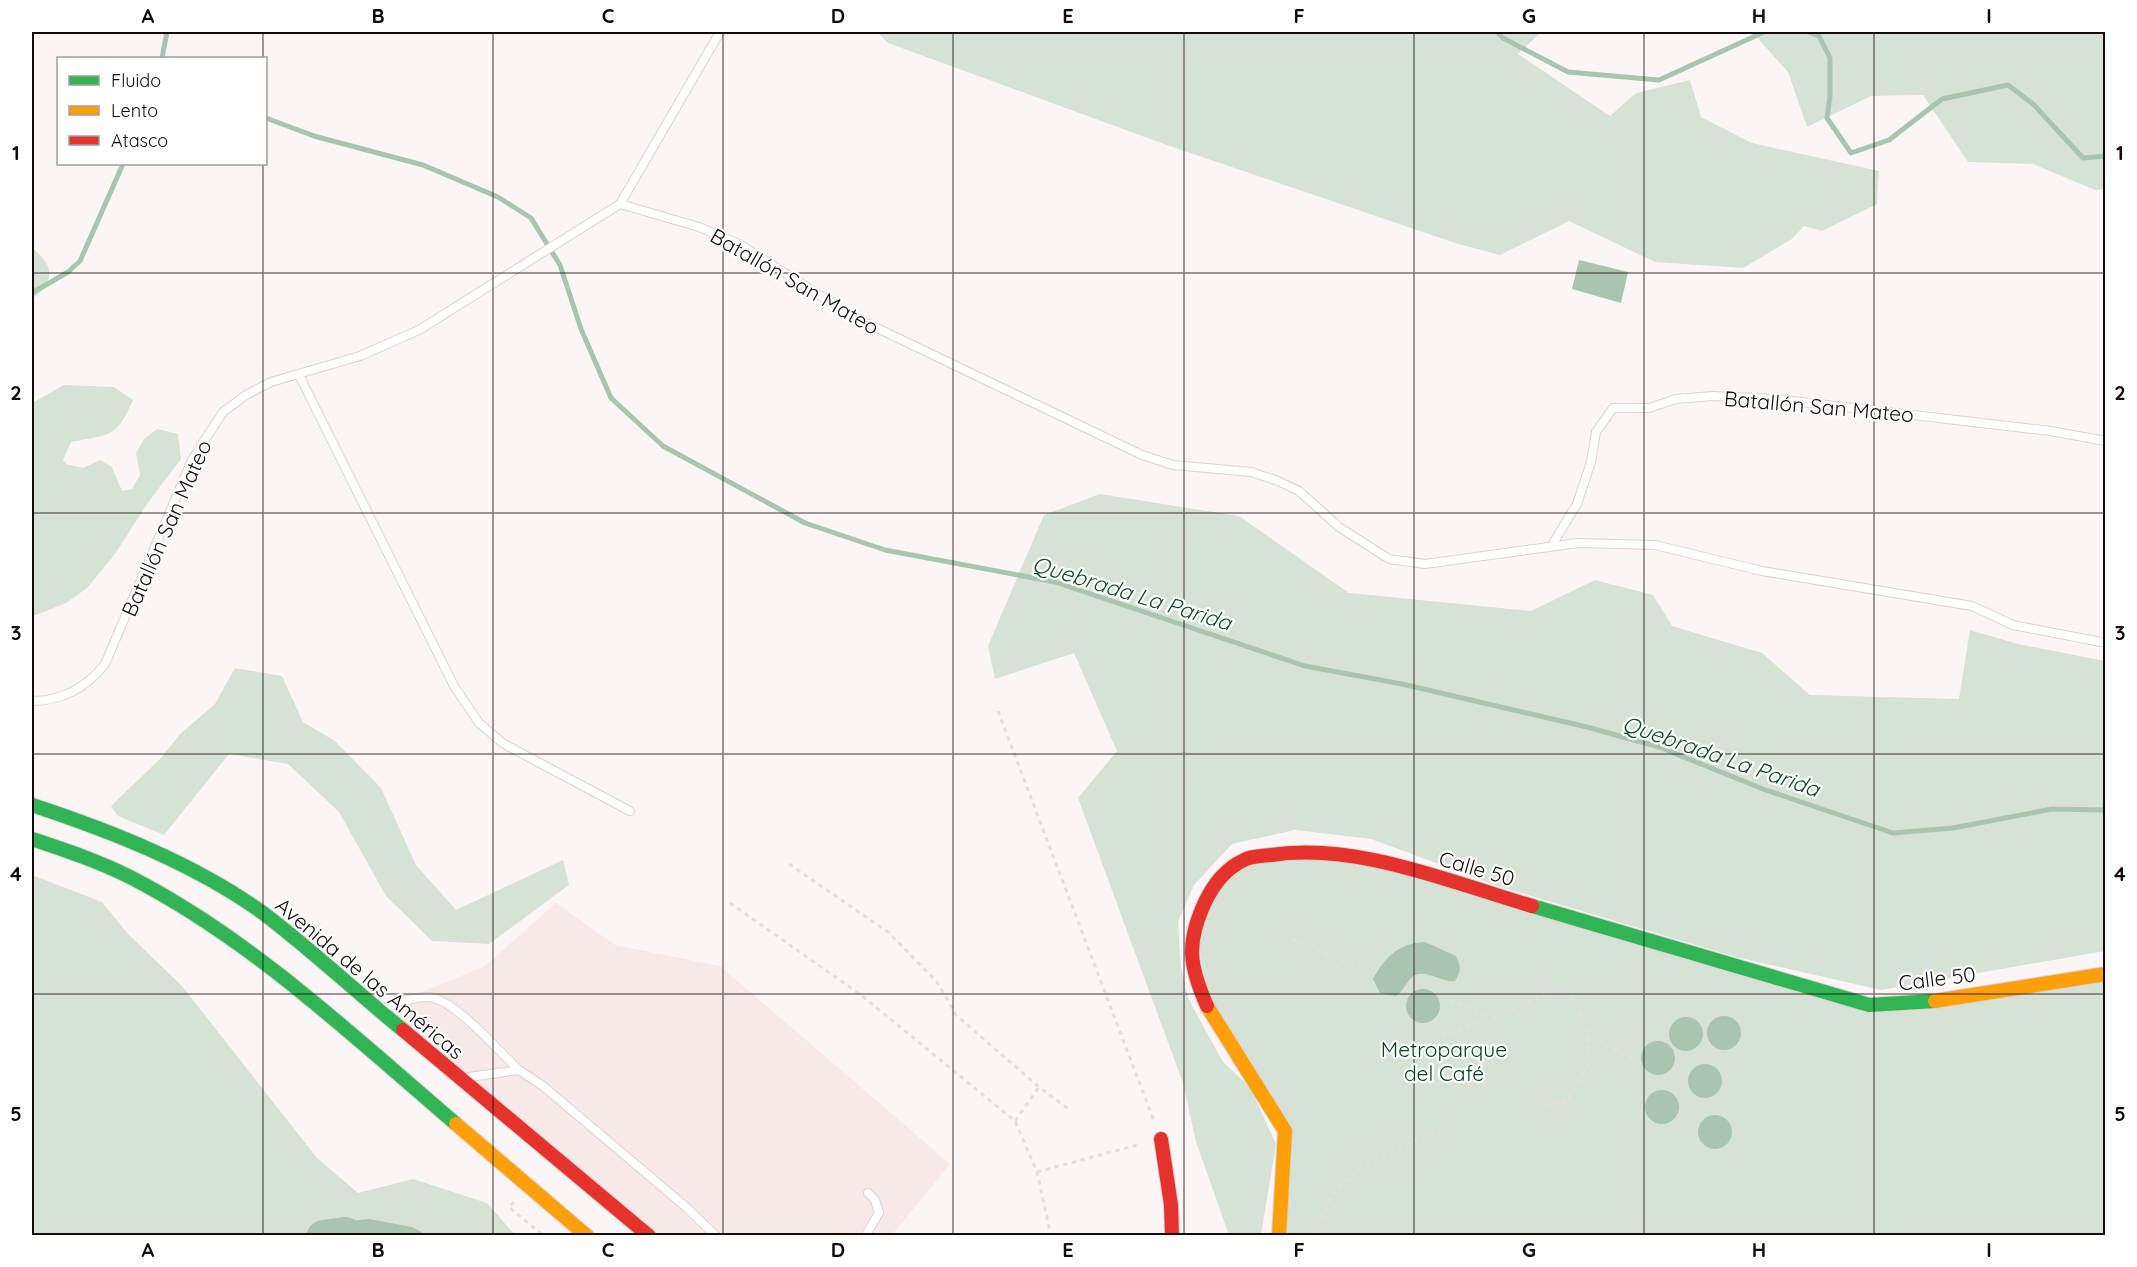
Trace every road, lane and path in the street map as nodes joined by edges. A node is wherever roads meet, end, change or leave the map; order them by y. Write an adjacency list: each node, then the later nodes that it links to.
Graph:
1 (720, 32): 2 (lane)
2 (620, 204): 3 (lane, Batallón San Mateo); 5 (lane, Batallón San Mateo)
3 (299, 375): 7 (lane, Batallón San Mateo); 10 (lane)
4 (2106, 441): 5 (lane, Batallón San Mateo)
5 (1551, 545): 6 (lane, Batallón San Mateo)
6 (2106, 643)
7 (32, 701)
8 (998, 711): 30 (path)
9 (32, 805): 18 (main road, Avenida de las Américas)
10 (630, 811)
11 (32, 839): 35 (main road)
12 (789, 864): 25 (path)
13 (730, 903): 28 (path)
14 (1292, 939): 15 (path)
15 (1361, 969)
16 (2106, 974): 41 (main road, Calle 50)
17 (1444, 998): 19 (path)
18 (378, 1010): 23 (lane); 24 (main road, Avenida de las Américas)
19 (1494, 1018): 20 (path); 21 (path)
20 (1437, 1024)
21 (1588, 1038): 22 (path); 26 (path)
22 (1635, 1060)
23 (519, 1070): 24 (lane); 37 (lane)
24 (458, 1079): 36 (main road, Avenida de las Américas)
25 (1039, 1087): 27 (path); 28 (path)
26 (1540, 1105)
27 (1070, 1110)
28 (1015, 1121): 31 (path)
29 (1453, 1123): 42 (path)
30 (1161, 1139): 31 (path); 40 (main road)
31 (1037, 1172): 39 (path)
32 (868, 1193): 38 (lane)
33 (522, 1209): 34 (path)
34 (544, 1236)
35 (586, 1236)
36 (649, 1236)
37 (716, 1236)
38 (864, 1236)
39 (1051, 1236)
40 (1172, 1236)
41 (1280, 1236)
42 (1316, 1236)

